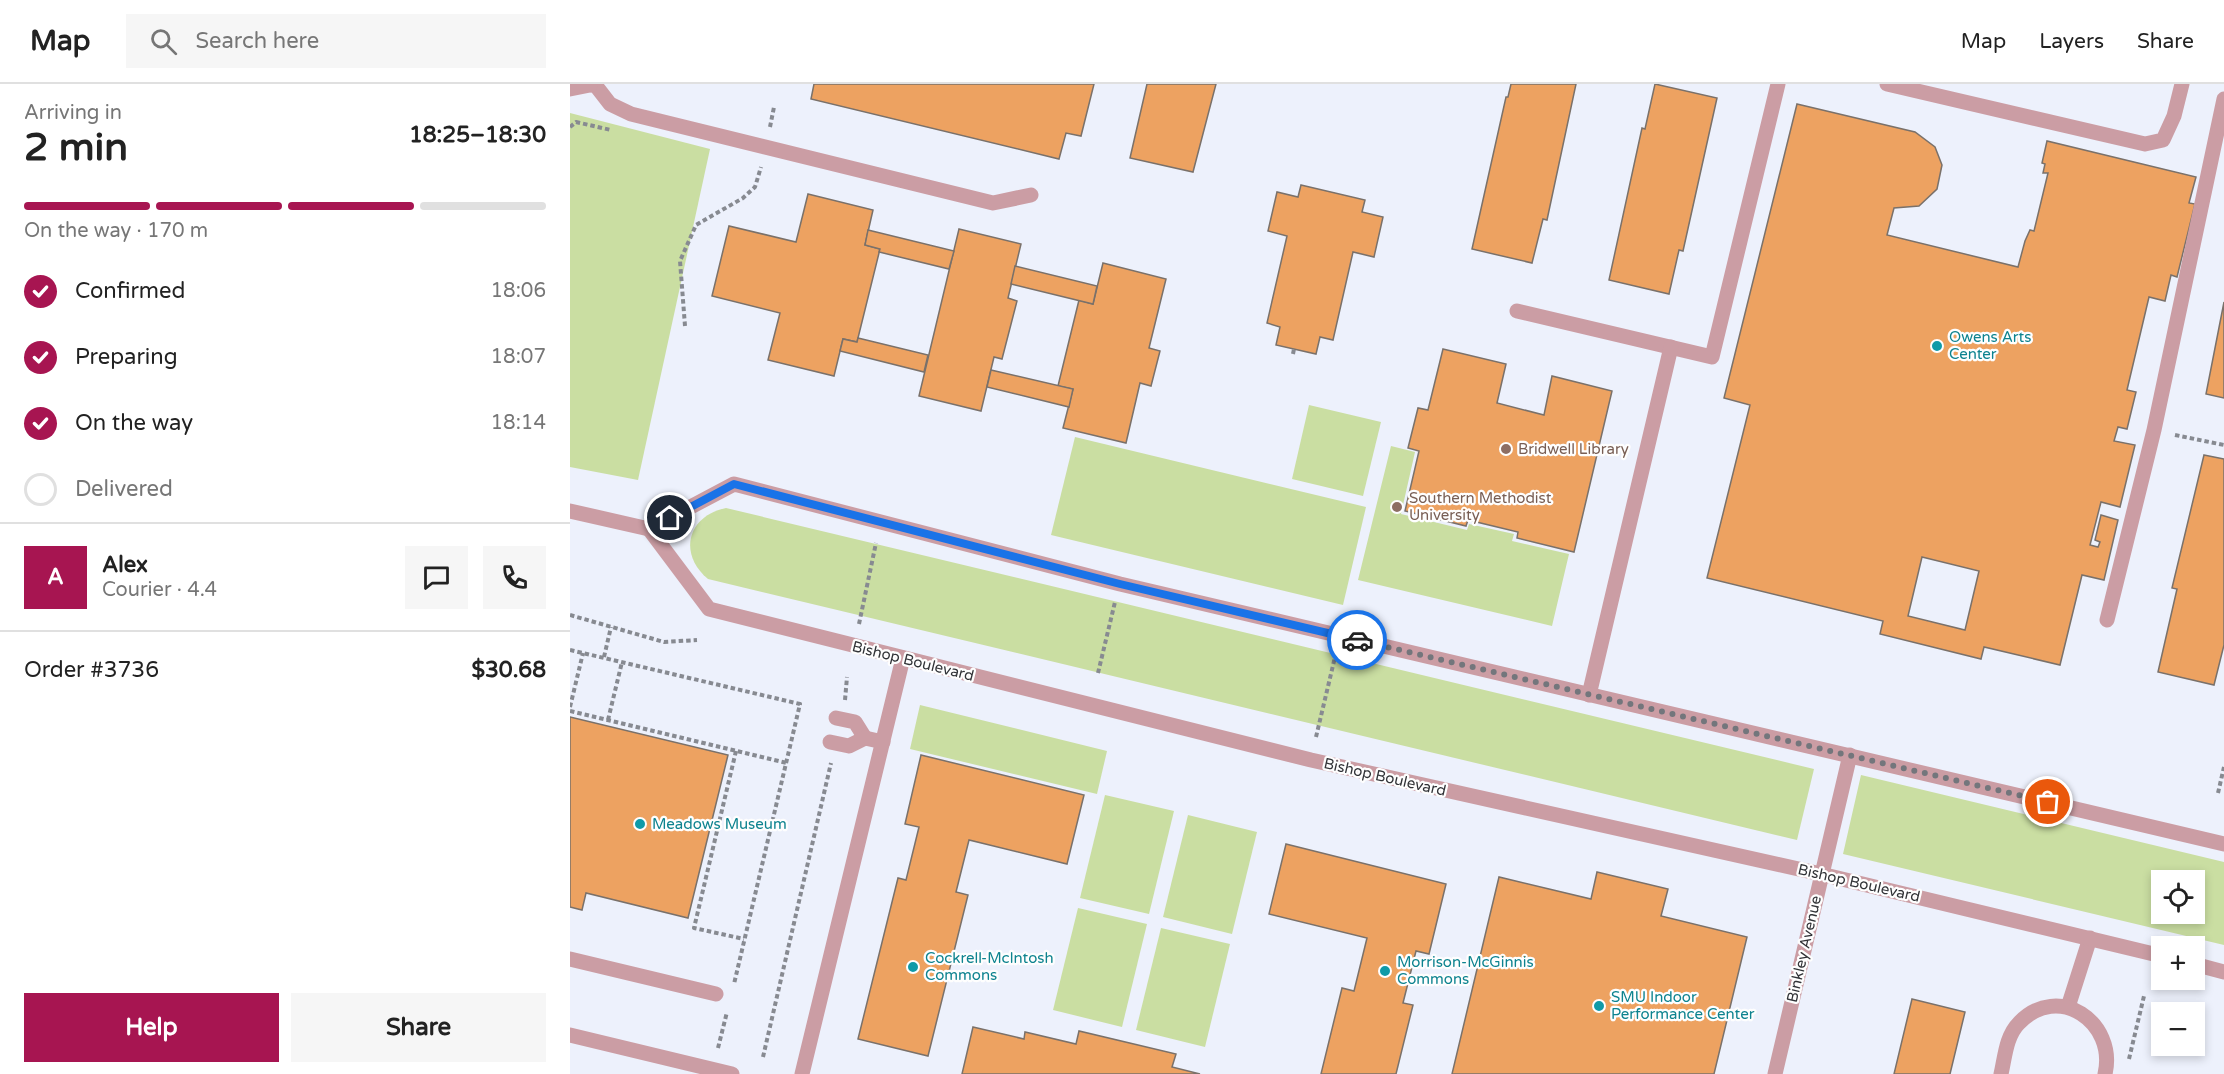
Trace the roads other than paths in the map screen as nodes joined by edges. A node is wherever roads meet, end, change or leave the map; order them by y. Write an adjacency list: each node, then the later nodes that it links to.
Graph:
1 (589, 84): 5 (street); 7 (street)
2 (1778, 84): 9 (street)
3 (1887, 84): 4 (street)
4 (2182, 84)
5 (570, 89)
6 (2224, 99): 12 (street)
7 (1030, 195)
8 (1516, 311): 9 (street)
9 (1671, 347): 14 (street)
10 (570, 511): 11 (street)
11 (649, 529): 13 (street, Bishop Boulevard); 14 (street)
12 (2107, 620)
13 (903, 658): 17 (street); 21 (street, Bishop Boulevard)
14 (1589, 695): 19 (street)
15 (838, 719): 16 (street)
16 (865, 738): 17 (street); 18 (street)
17 (882, 742): 31 (street)
18 (833, 743)
19 (1850, 755): 20 (street); 21 (street, Binkley Avenue)
20 (2224, 844)
21 (1821, 874): 22 (street, Bishop Boulevard); 32 (street, Binkley Avenue)
22 (2090, 938): 23 (street, Bishop Boulevard); 28 (street)
23 (2151, 953)
24 (570, 959): 27 (street)
25 (2205, 967): 26 (street)
26 (2224, 972)
27 (723, 995)
28 (2068, 1008): 33 (street); 34 (street)
29 (570, 1035): 30 (street)
30 (732, 1074)
31 (802, 1074)
32 (1775, 1074)
33 (2001, 1074)
34 (2105, 1074)

